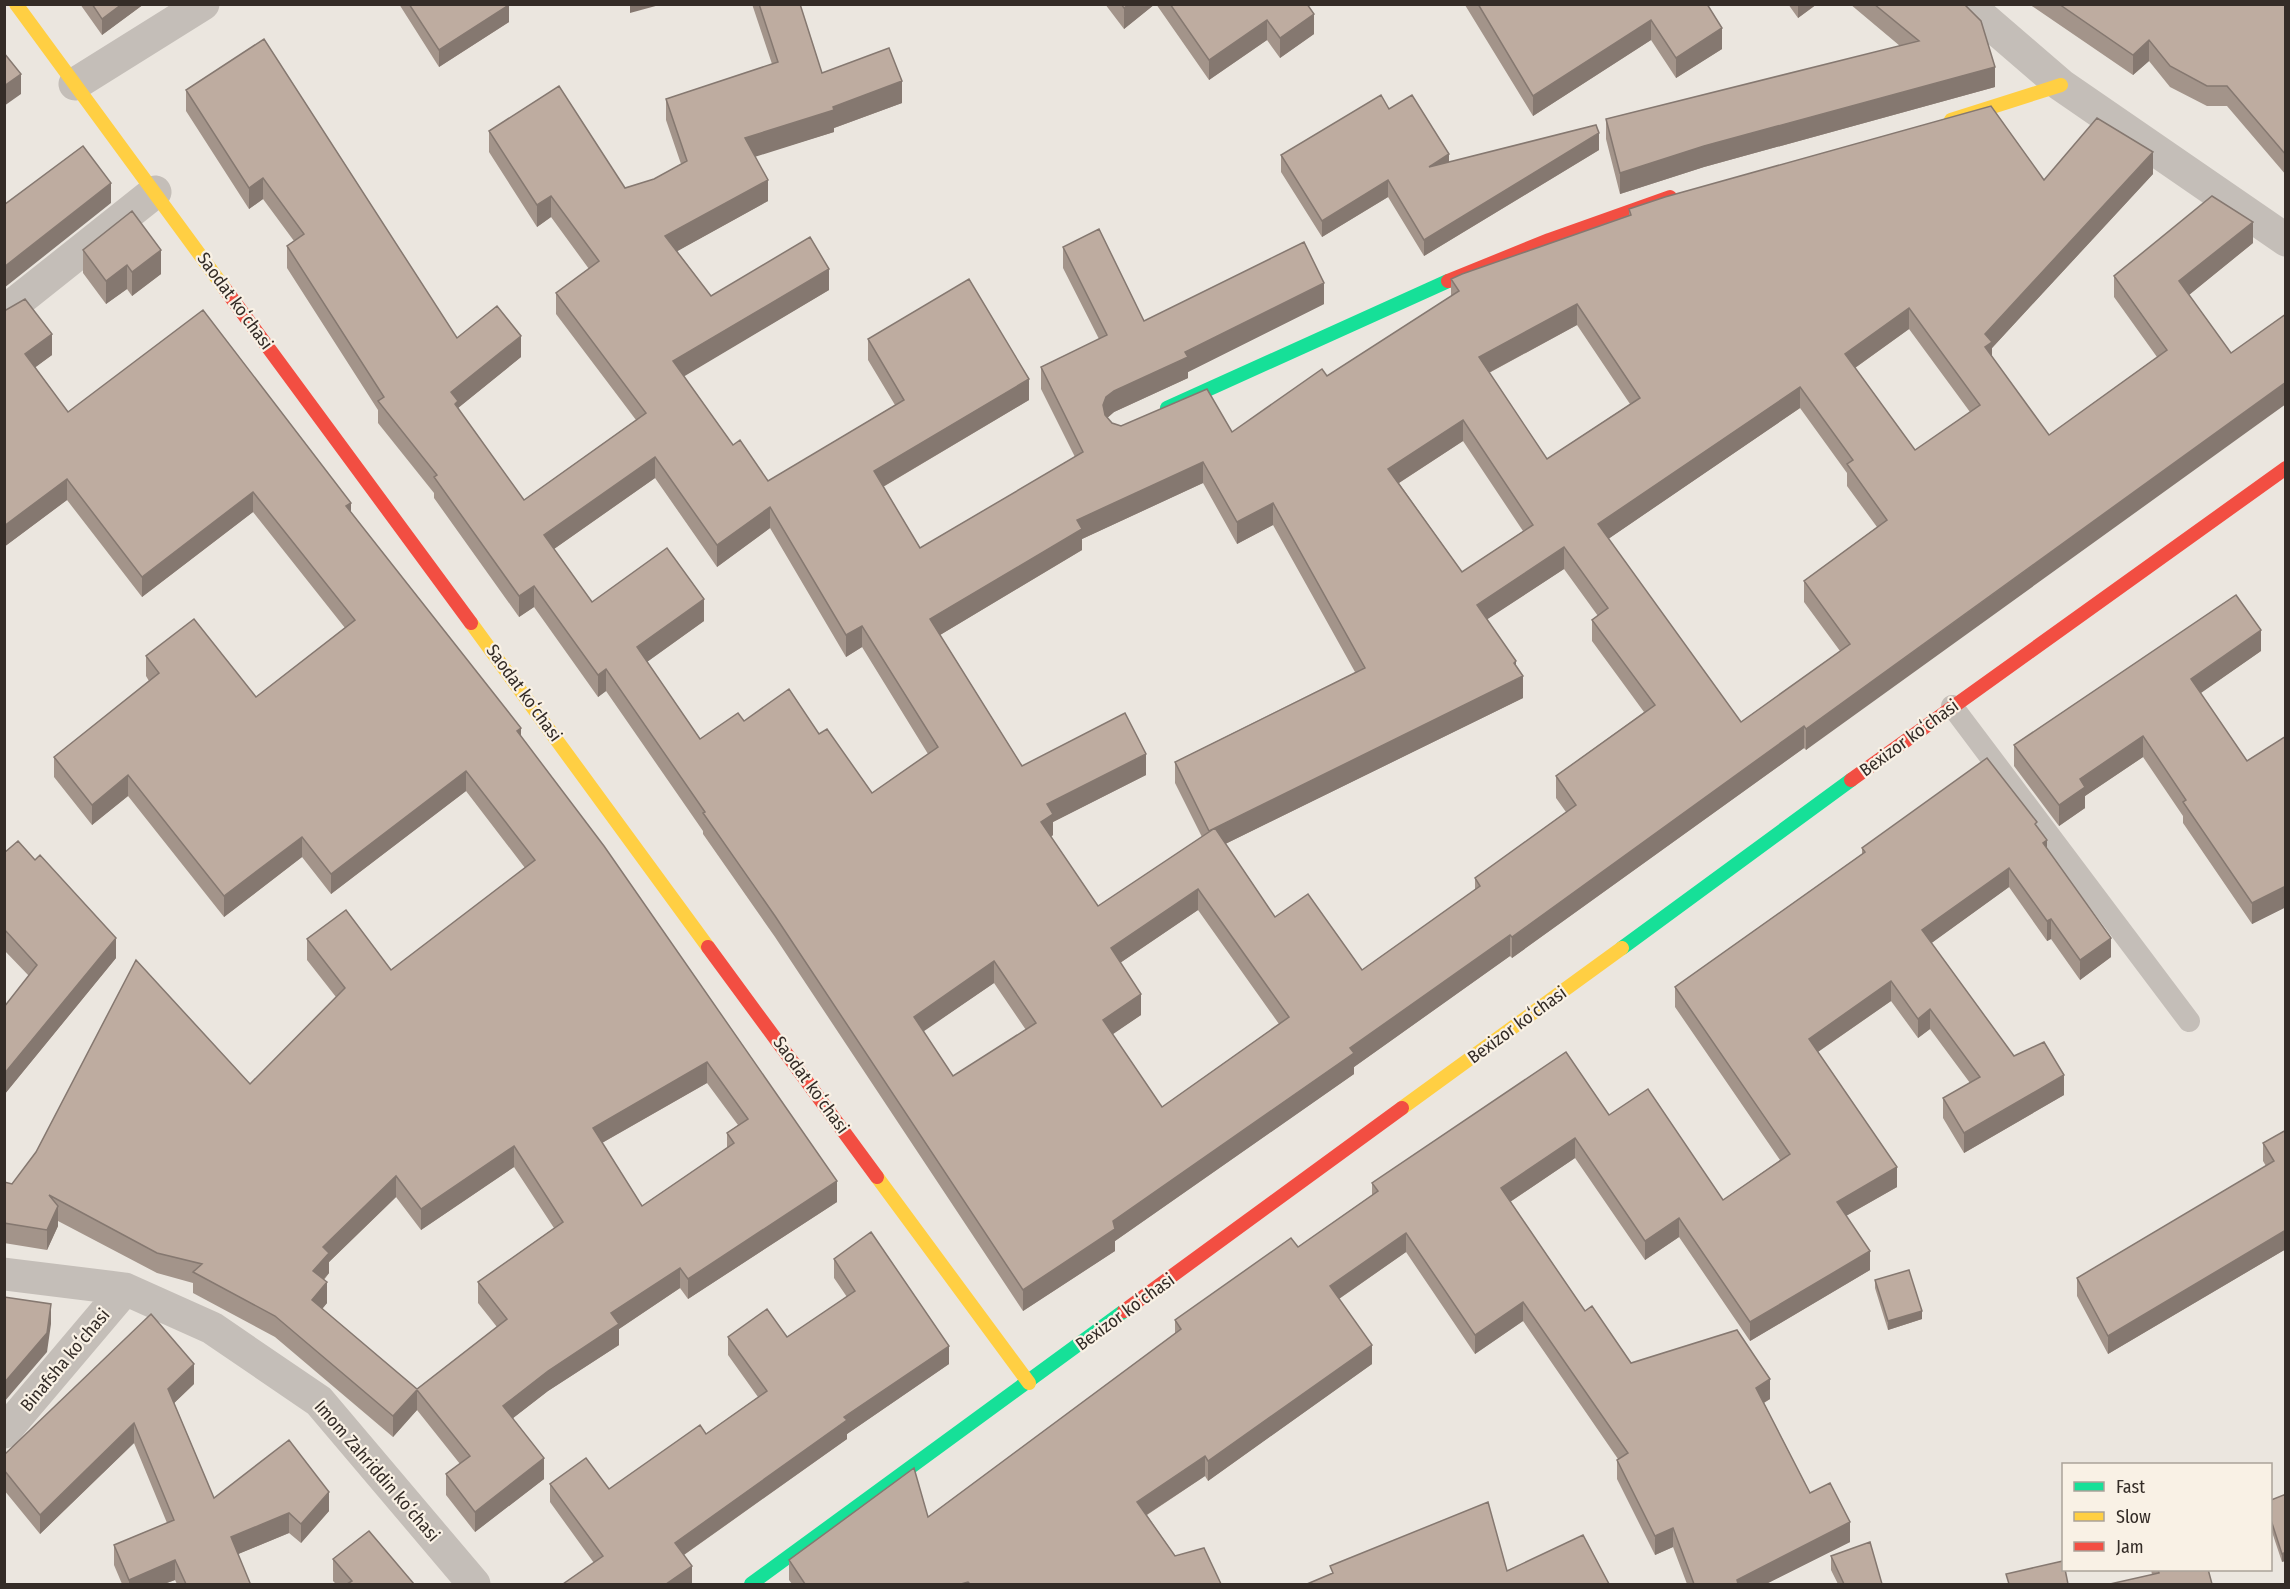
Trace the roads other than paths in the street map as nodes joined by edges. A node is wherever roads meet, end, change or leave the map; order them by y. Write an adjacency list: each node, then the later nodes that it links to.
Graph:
1 (16, 4): 4 (street, Saodat koʻchasi)
2 (203, 4): 4 (street)
3 (1967, 4): 5 (street)
4 (75, 84): 7 (street, Saodat koʻchasi)
5 (2061, 85): 6 (street); 9 (street)
6 (1940, 123)
7 (155, 192): 10 (street); 17 (street, Saodat koʻchasi)
8 (1683, 194): 11 (street)
9 (2286, 240)
10 (4, 312)
11 (1154, 414)
12 (2286, 468): 13 (street, Bexizor koʻchasi)
13 (1952, 706): 14 (lane); 17 (street, Bexizor koʻchasi)
14 (2189, 1022)
15 (4, 1274): 16 (street, Imom Zahriddin koʻchasi)
16 (125, 1289): 18 (street, Binafsha koʻchasi); 19 (street, Imom Zahriddin koʻchasi)
17 (1029, 1383): 20 (street, Bexizor koʻchasi)
18 (4, 1432)
19 (474, 1584)
20 (751, 1584)

